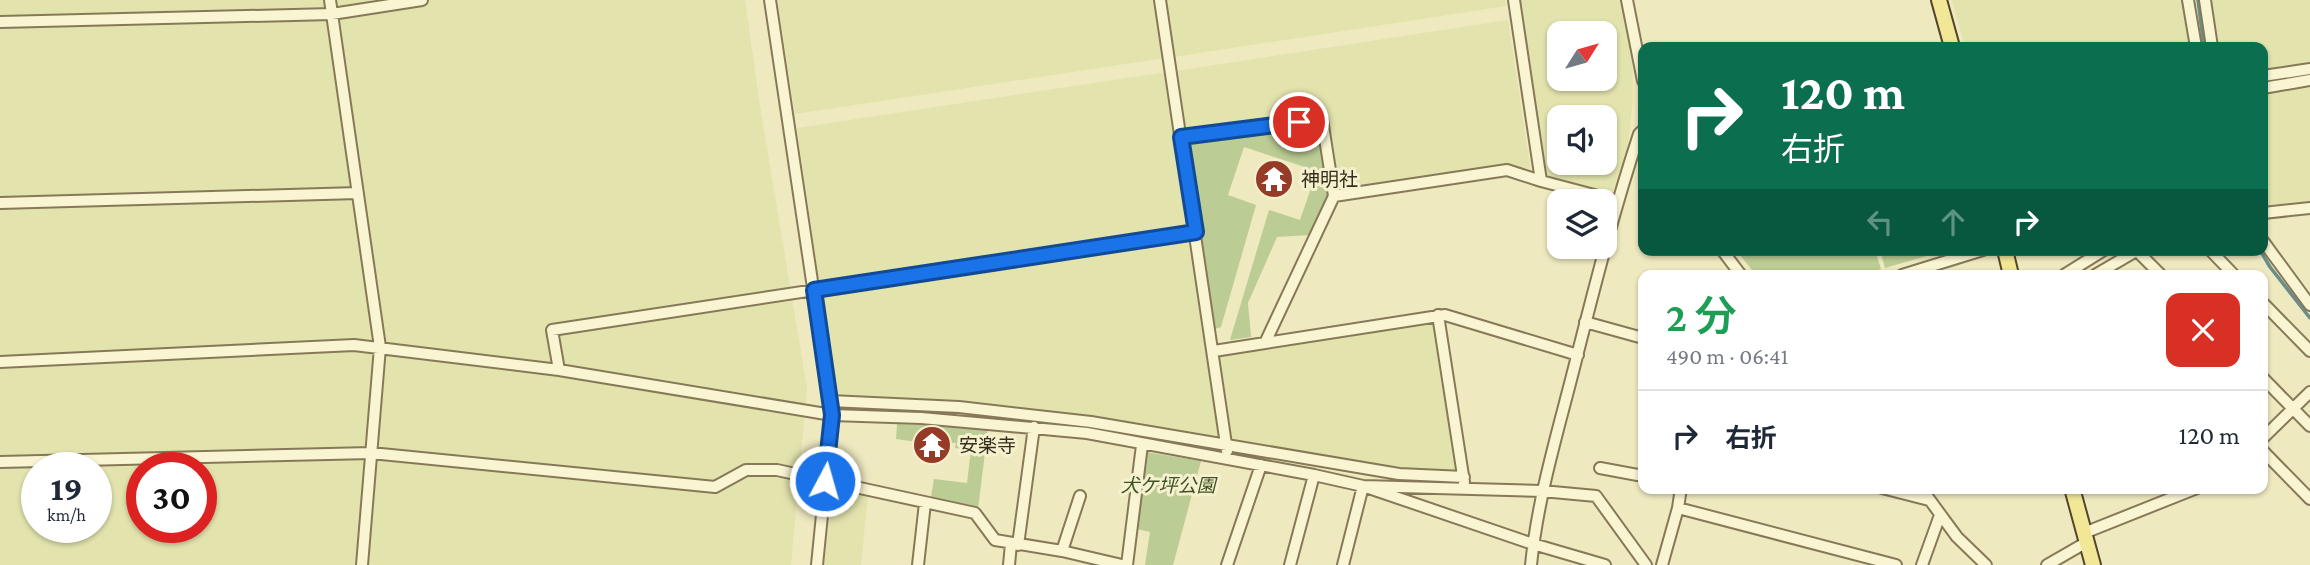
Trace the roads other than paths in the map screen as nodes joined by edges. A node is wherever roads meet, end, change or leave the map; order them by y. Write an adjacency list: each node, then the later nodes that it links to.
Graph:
1 (330, 0): 10 (street)
2 (422, 0): 10 (street)
3 (770, 0): 43 (street)
4 (1160, 0): 20 (street)
5 (1514, 0): 22 (street)
6 (1627, 0): 15 (street)
7 (1939, 0): 12 (main road)
8 (2188, 0): 13 (street)
9 (2205, 0): 14 (street)
10 (332, 14): 11 (street); 24 (street)
11 (0, 22)
12 (1951, 42)
13 (2195, 42)
14 (2211, 42)
15 (1638, 56)
16 (2310, 69): 17 (street)
17 (2268, 75)
18 (2310, 80): 19 (street)
19 (2268, 87)
20 (1181, 137): 25 (street); 30 (street)
21 (1638, 137): 26 (street)
22 (1541, 181): 23 (street); 25 (street)
23 (1571, 189)
24 (358, 193): 27 (street); 50 (street)
25 (1334, 196): 49 (street)
26 (1617, 201)
27 (0, 203)
28 (2310, 208): 29 (street)
29 (2268, 212)
30 (1196, 232): 43 (street); 51 (street)
31 (2268, 248): 44 (street)
32 (1964, 256): 38 (street)
33 (2094, 256): 39 (street)
34 (2127, 256): 40 (street)
35 (2143, 256): 41 (street)
36 (2216, 256): 42 (street)
37 (1602, 259): 47 (street)
38 (1918, 270)
39 (2072, 270)
40 (2103, 270)
41 (2156, 270)
42 (2229, 270)
43 (814, 290): 55 (street); 58 (street)
44 (2310, 305)
45 (2268, 308): 52 (street)
46 (1438, 315): 49 (street); 53 (street); 75 (street)
47 (1585, 322): 48 (street); 53 (street)
48 (1638, 337)
49 (1265, 343): 51 (street)
50 (380, 347): 54 (street); 55 (street); 66 (street)
51 (1214, 351): 65 (street)
52 (2310, 351)
53 (1578, 355): 77 (street)
54 (0, 362)
55 (559, 370): 60 (street)
56 (2268, 383): 59 (street)
57 (2310, 392): 59 (street)
58 (830, 401): 60 (street); 65 (street)
59 (2293, 409): 61 (street); 63 (street)
60 (832, 415): 62 (street); 74 (street)
61 (2310, 426)
62 (1034, 428): 64 (street); 90 (street)
63 (2268, 433)
64 (1142, 444): 67 (street); 97 (street)
65 (1226, 444): 67 (street); 75 (street)
66 (371, 453): 69 (street); 74 (street); 93 (street)
67 (1228, 460): 70 (street)
68 (2268, 461): 84 (street)
69 (0, 462)
70 (1261, 466): 72 (street); 98 (street)
71 (1600, 468): 73 (street)
72 (1314, 475): 76 (street); 99 (street)
73 (1638, 475)
74 (825, 481): 86 (street); 94 (street)
75 (1464, 483): 76 (street); 77 (street)
76 (1363, 486): 91 (street); 100 (street)
77 (1542, 491): 91 (street); 103 (street)
78 (1680, 494): 87 (street)
79 (1906, 494): 85 (street)
80 (1924, 494): 85 (street)
81 (2074, 494): 89 (main road)
82 (2184, 494): 89 (street)
83 (1080, 496): 92 (street)
84 (2310, 499)
85 (1929, 500): 88 (street)
86 (925, 503): 90 (street); 95 (street)
87 (1678, 508): 104 (street); 105 (street)
88 (1940, 515): 106 (street); 107 (street)
89 (2086, 538): 108 (street); 109 (main road)
90 (1014, 544): 92 (street); 96 (street)
91 (1533, 544): 101 (street); 102 (street)
92 (1062, 551): 97 (street)
93 (362, 565)
94 (817, 565)
95 (918, 565)
96 (1009, 565)
97 (1124, 565)
98 (1227, 565)
99 (1290, 565)
100 (1343, 565)
101 (1531, 565)
102 (1605, 565)
103 (1646, 565)
104 (1662, 565)
105 (1896, 565)
106 (1922, 565)
107 (1986, 565)
108 (2047, 565)
109 (2093, 565)

